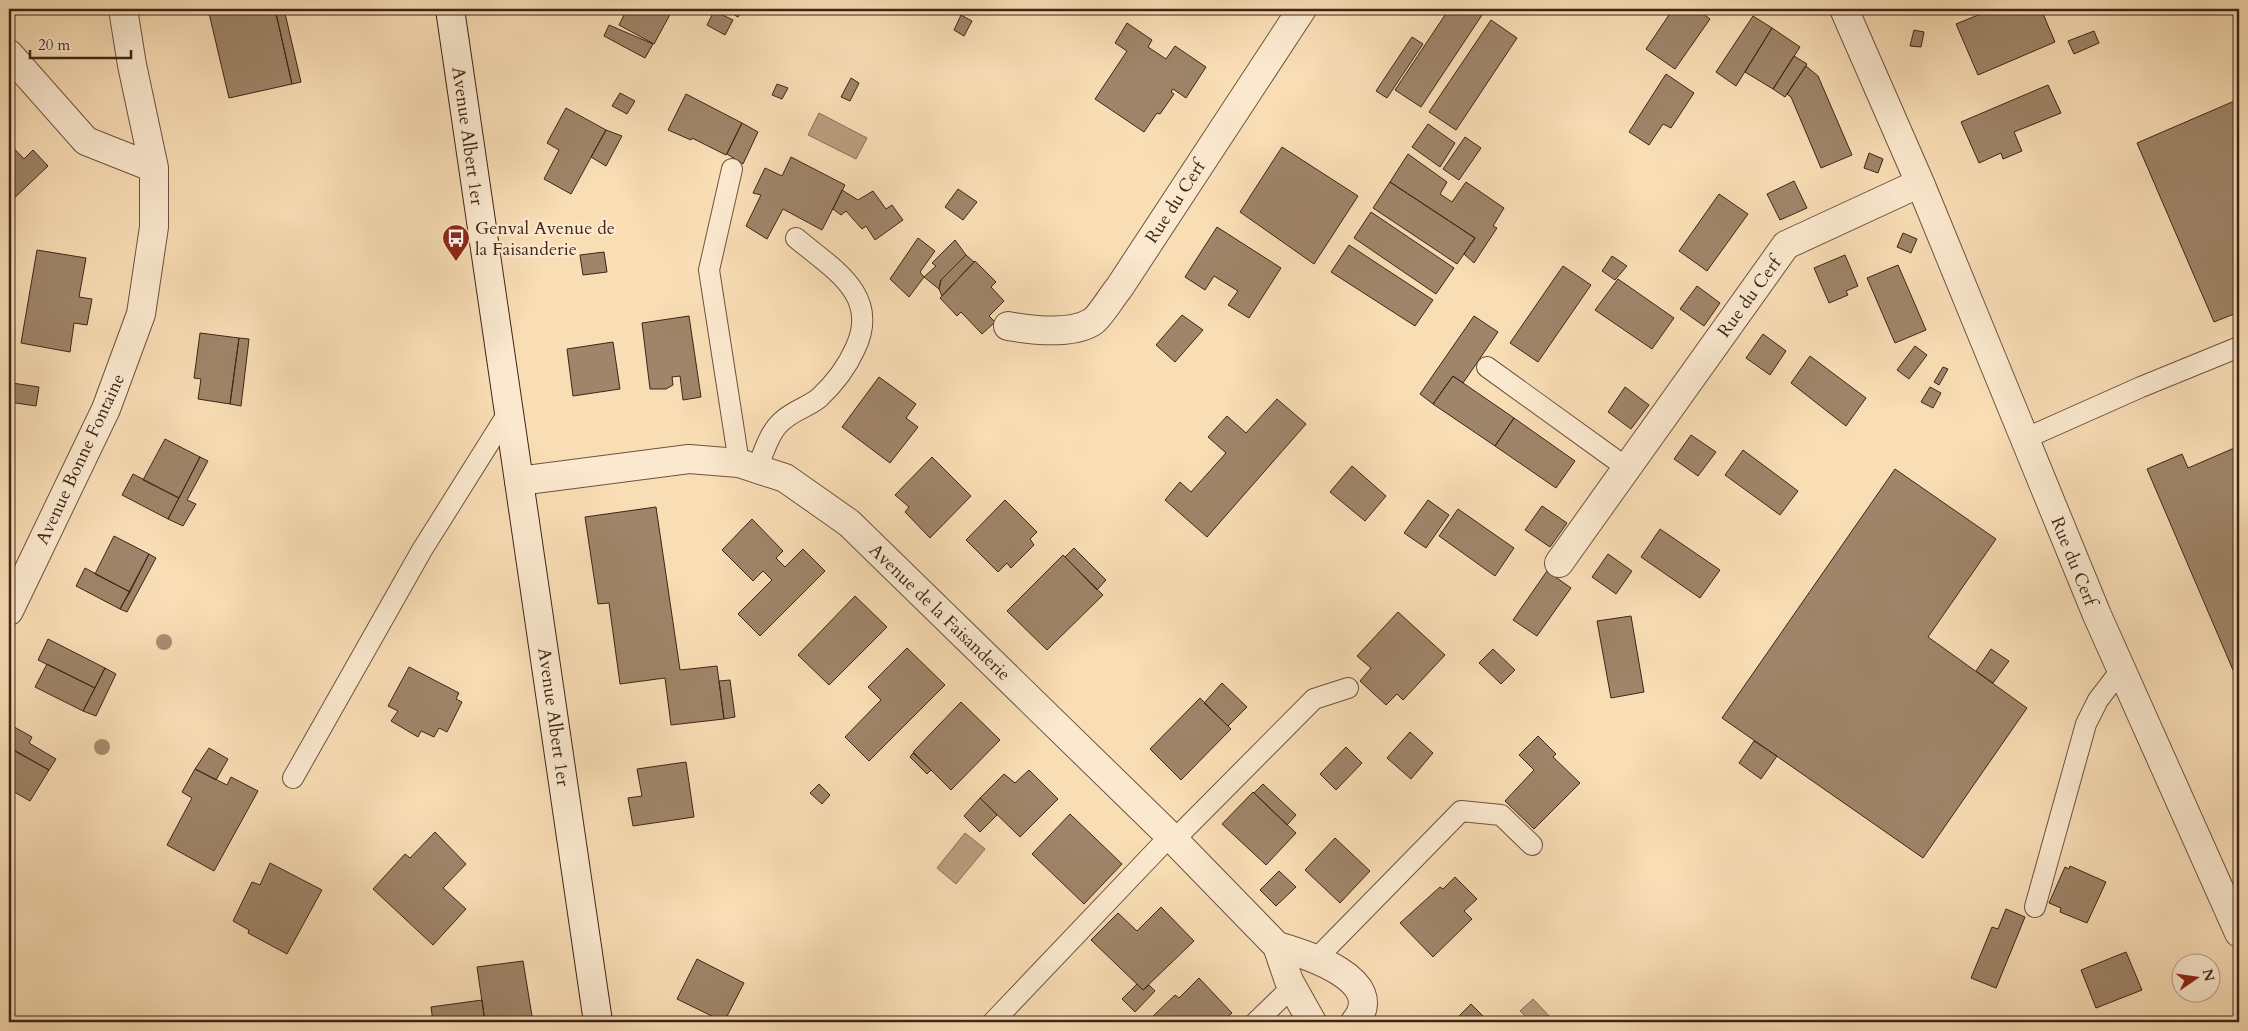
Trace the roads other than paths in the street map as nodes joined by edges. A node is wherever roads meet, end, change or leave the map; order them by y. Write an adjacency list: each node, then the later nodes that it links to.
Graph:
1 (123, 9): 6 (street, Avenue Bonne Fontaine)
2 (450, 9): 13 (street, Avenue Albert 1er)
3 (1302, 9): 10 (street, Rue du Cerf)
4 (1844, 9): 8 (street, Rue du Cerf)
5 (9, 54): 6 (street)
6 (154, 168): 19 (street, Avenue Bonne Fontaine)
7 (732, 169): 15 (lane)
8 (1920, 183): 14 (street, Rue du Cerf); 16 (street, Rue du Cerf)
9 (796, 238): 15 (lane)
10 (1008, 326)
11 (2239, 346): 14 (lane)
12 (1487, 367): 16 (lane)
13 (508, 413): 17 (street, Avenue Albert 1er); 22 (lane)
14 (2024, 439): 20 (street, Rue du Cerf)
15 (748, 466): 17 (street, Avenue de la Faisanderie); 23 (street, Avenue de la Faisanderie)
16 (1627, 468): 18 (street, Rue du Cerf)
17 (519, 481): 30 (street, Avenue Albert 1er)
18 (1559, 563)
19 (9, 610)
20 (2121, 670): 25 (lane); 26 (street, Rue du Cerf)
21 (1348, 688): 23 (lane)
22 (293, 778)
23 (1172, 838): 27 (street, Avenue de la Faisanderie); 31 (lane)
24 (1532, 846): 28 (lane)
25 (2035, 907)
26 (2239, 933)
27 (1277, 946): 28 (street, Avenue de la Faisanderie); 29 (street, Avenue de la Faisanderie)
28 (1315, 960): 34 (street, Avenue de la Faisanderie)
29 (1292, 987): 32 (lane); 33 (street, Avenue de la Faisanderie)
30 (598, 1022)
31 (993, 1022)
32 (1256, 1022)
33 (1312, 1022)
34 (1355, 1022)

